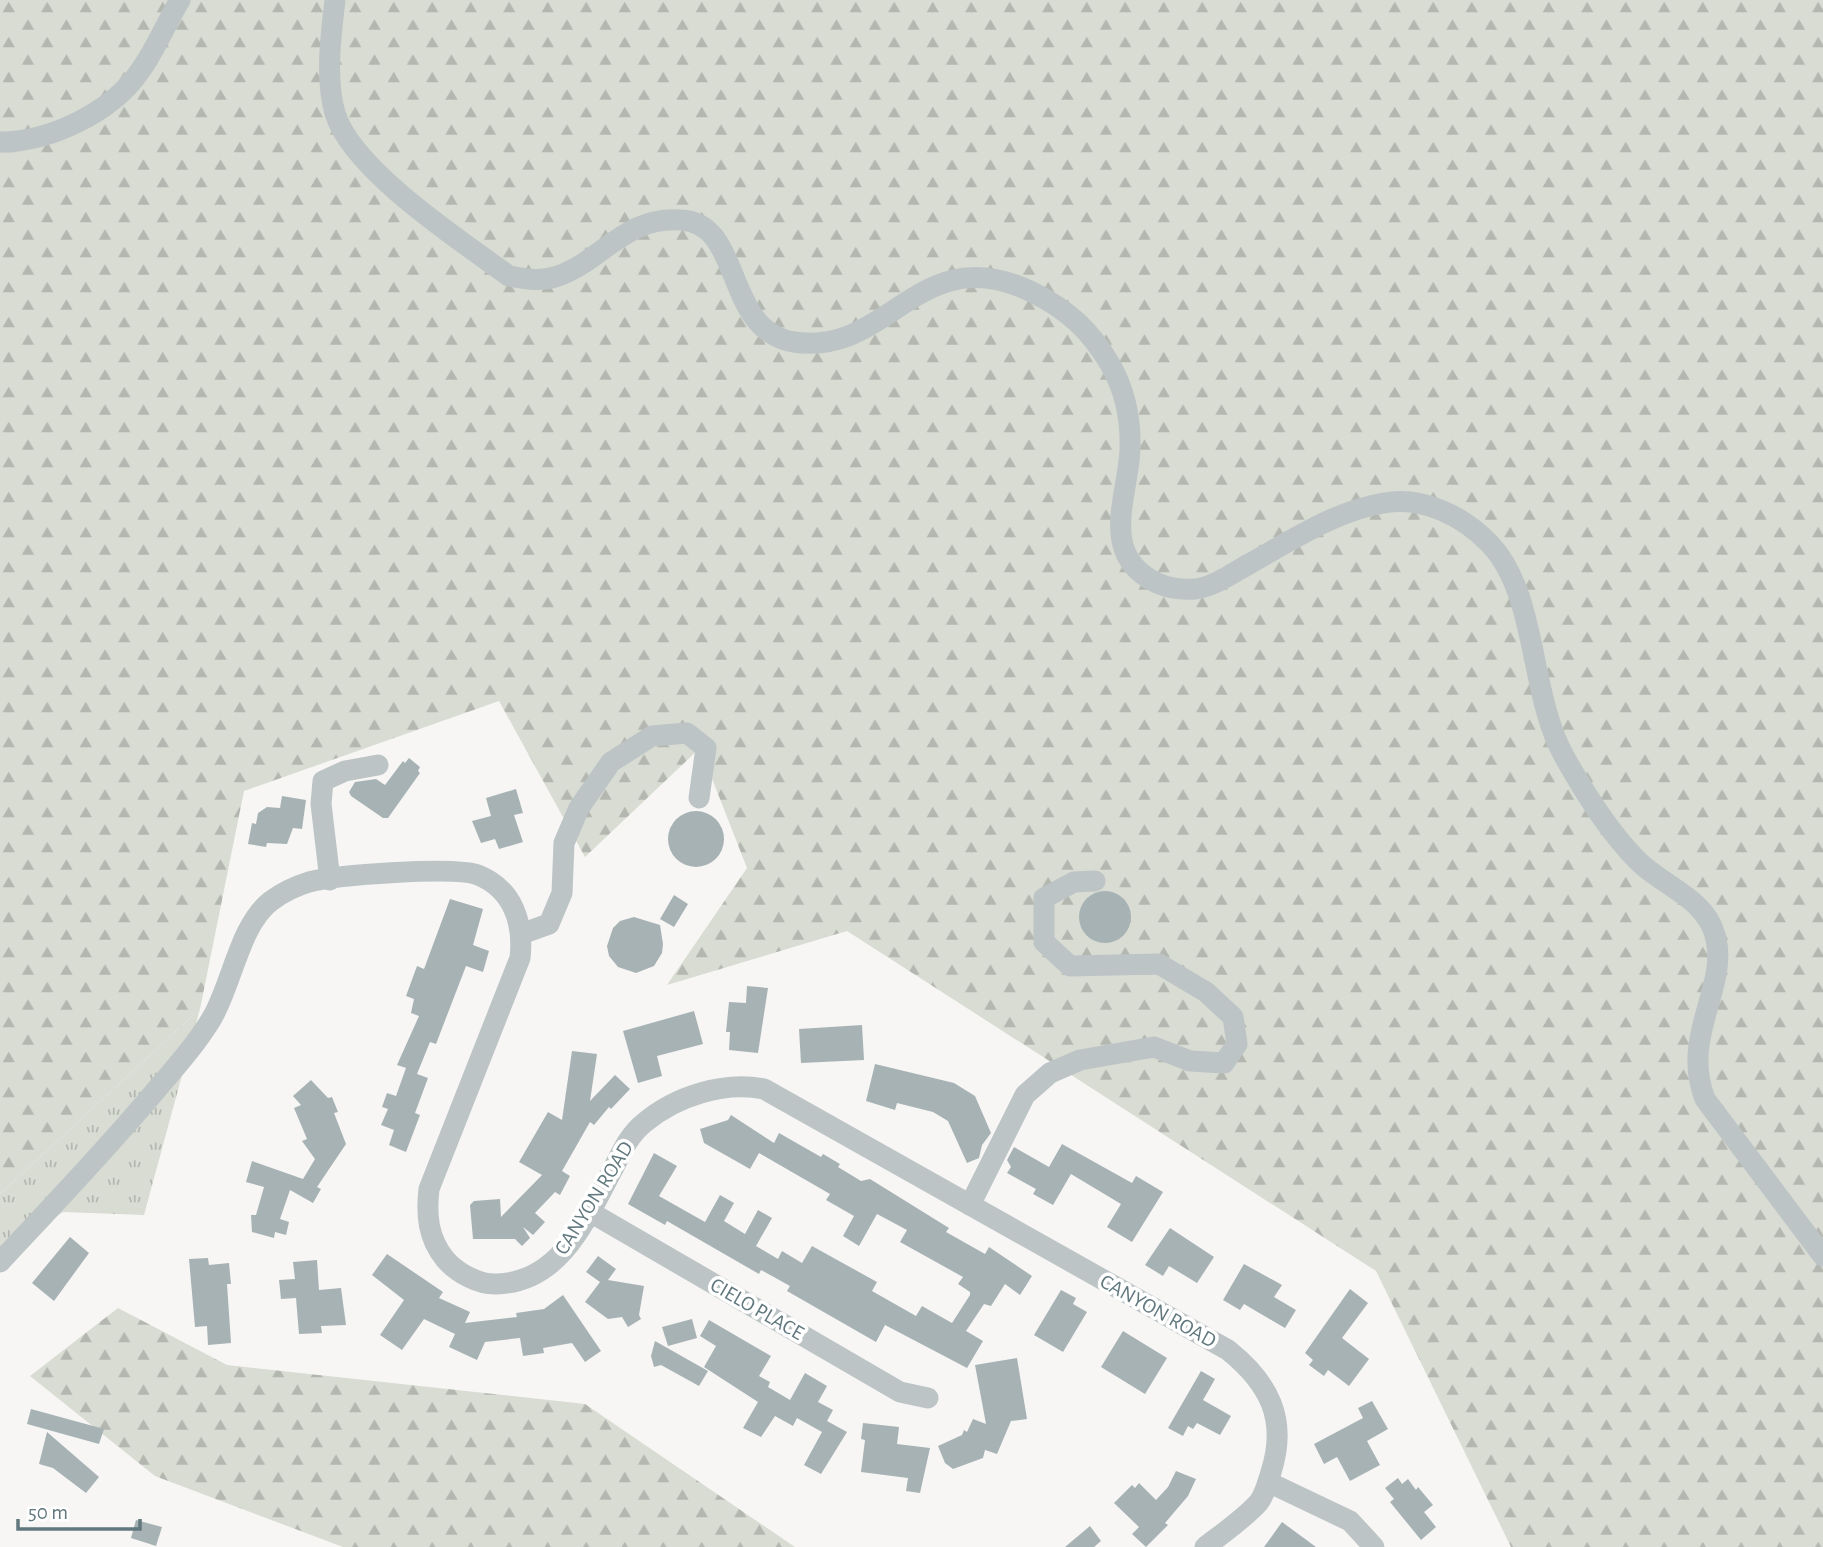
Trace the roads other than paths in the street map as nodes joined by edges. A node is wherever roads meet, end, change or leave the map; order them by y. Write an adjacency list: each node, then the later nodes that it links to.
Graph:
1 (180, 0): 3 (street)
2 (335, 0): 11 (street)
3 (0, 142)
4 (378, 765): 6 (street)
5 (699, 799): 8 (street)
6 (330, 880): 8 (street, CANYON ROAD); 12 (street, CANYON ROAD)
7 (1095, 881): 9 (street)
8 (522, 934): 10 (street, CANYON ROAD)
9 (970, 1205): 10 (street, CANYON ROAD); 14 (street, CANYON ROAD)
10 (590, 1212): 13 (street, CIELO PLACE)
11 (1823, 1256)
12 (0, 1262)
13 (928, 1398)
14 (1268, 1482): 15 (street, CANYON ROAD); 16 (street)
15 (1205, 1547)
16 (1374, 1547)

